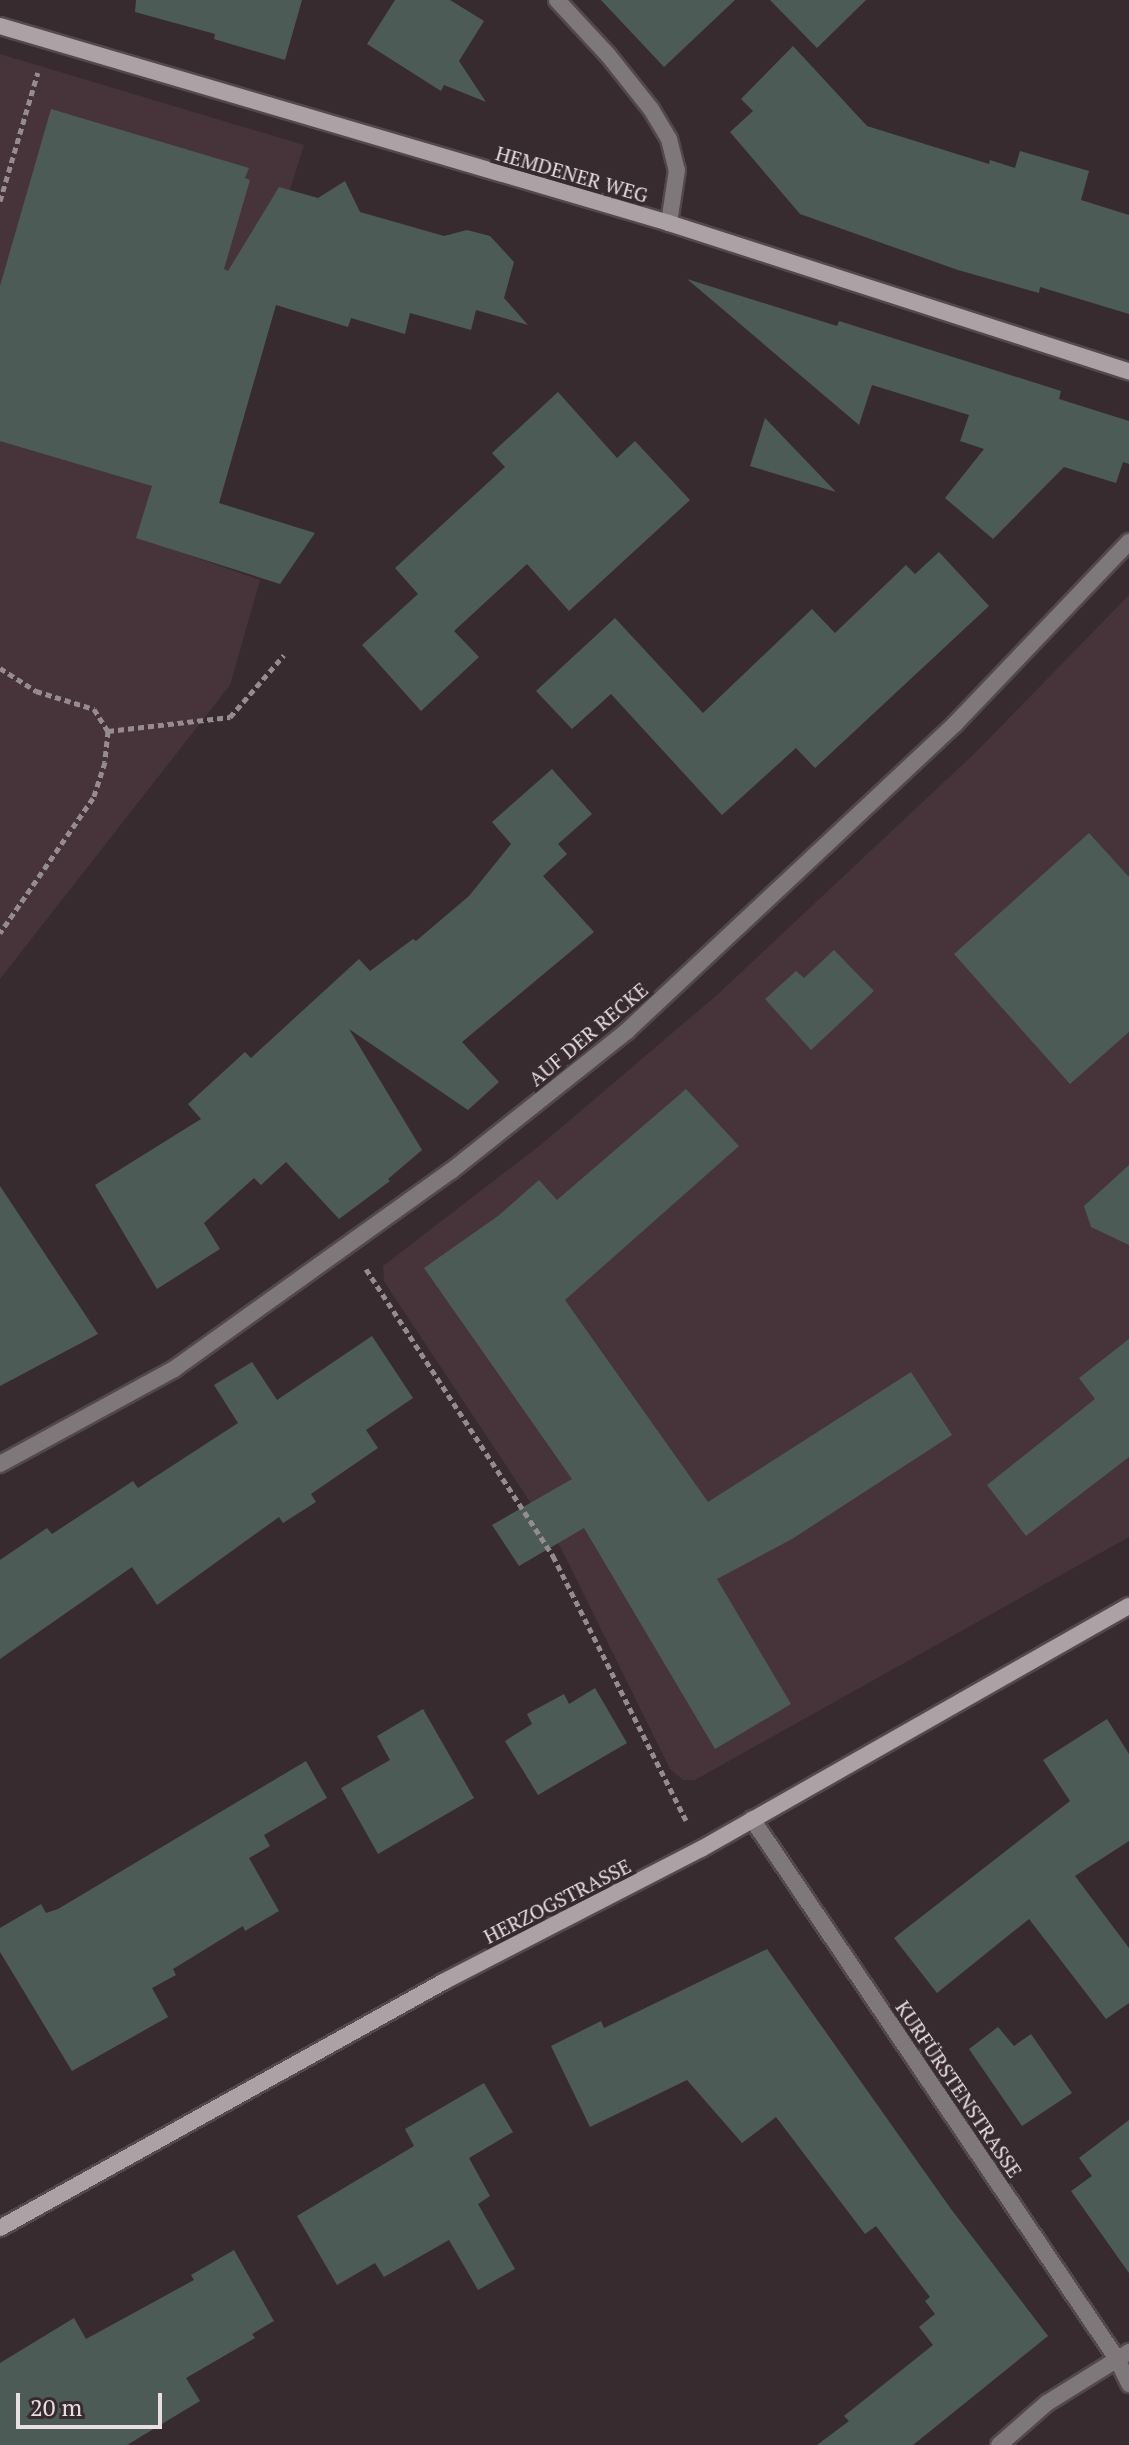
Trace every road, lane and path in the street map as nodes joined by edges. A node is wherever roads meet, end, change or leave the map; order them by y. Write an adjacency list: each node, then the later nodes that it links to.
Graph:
1 (557, 0): 5 (street)
2 (0, 26): 3 (street, HEMDENER WEG)
3 (48, 40): 4 (path); 5 (street, HEMDENER WEG)
4 (0, 201)
5 (669, 223): 6 (street, HEMDENER WEG)
6 (1129, 372)
7 (1129, 542): 12 (street, AUF DER RECKE)
8 (284, 655): 10 (path)
9 (0, 668): 10 (path)
10 (108, 731): 11 (path)
11 (0, 933)
12 (350, 1245): 13 (street, AUF DER RECKE); 16 (path)
13 (0, 1464)
14 (1129, 1606): 15 (street, HERZOGSTRASSE)
15 (752, 1819): 16 (street, HERZOGSTRASSE); 18 (street, KURFÜRSTENSTRASSE)
16 (701, 1849): 17 (street, HERZOGSTRASSE)
17 (0, 2228)
18 (1123, 2356): 19 (street, KURFÜRSTENSTRASSE); 20 (street)
19 (1129, 2384)
20 (999, 2445)

